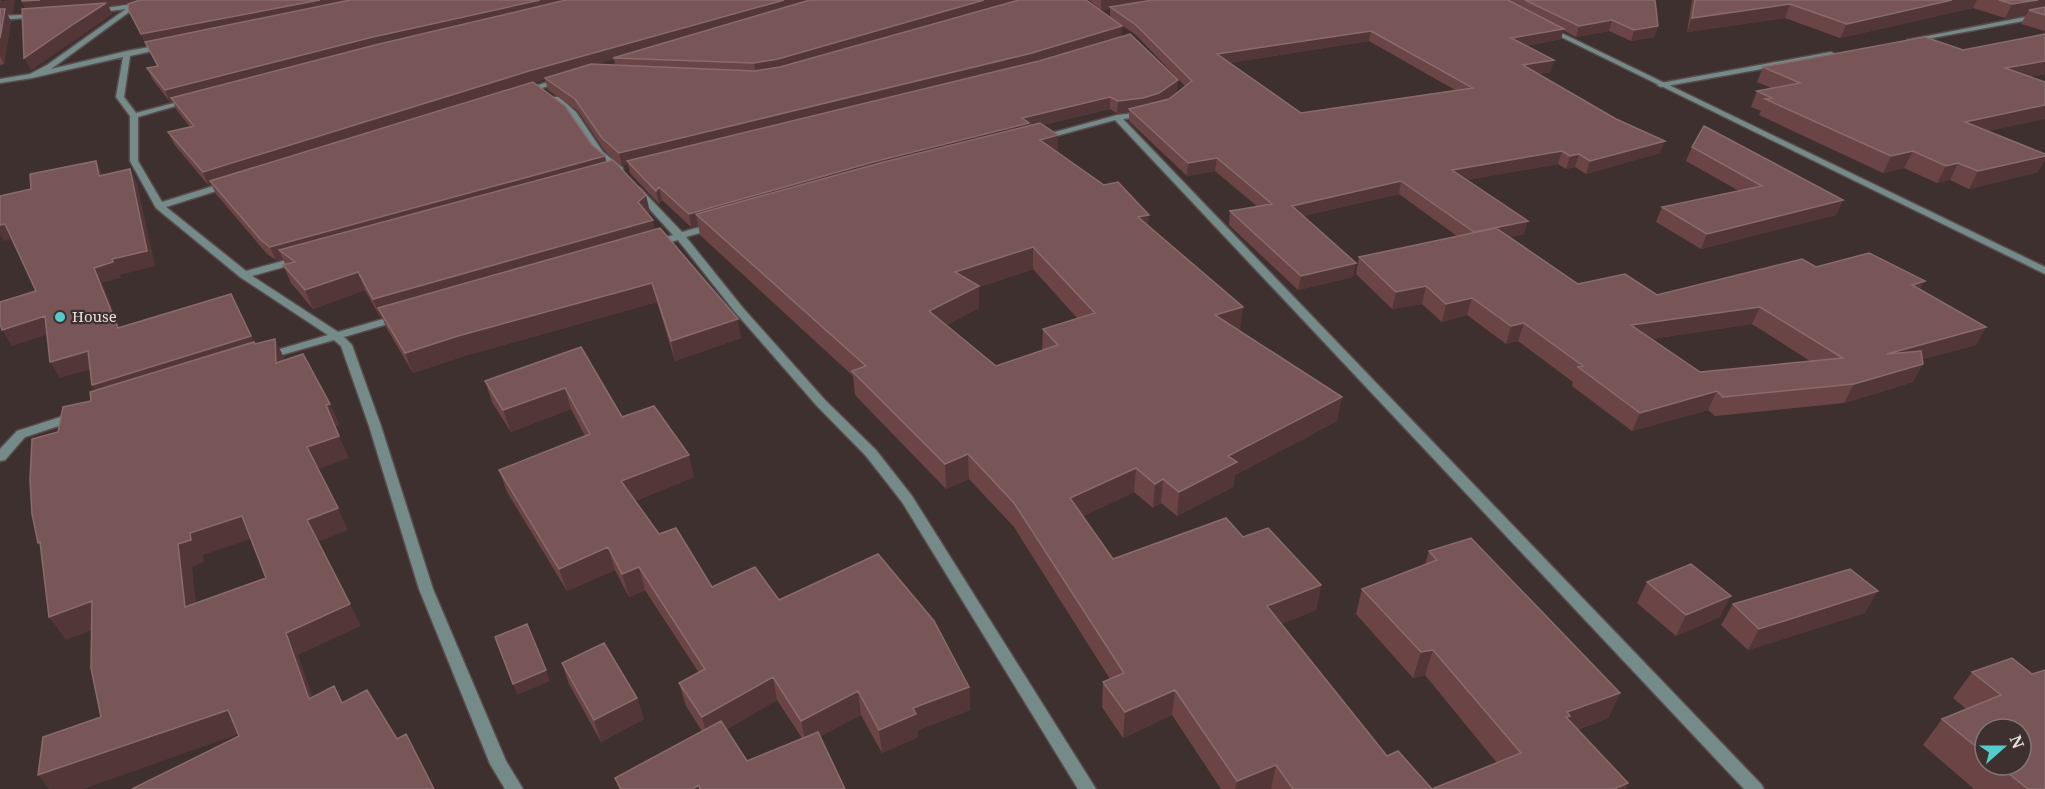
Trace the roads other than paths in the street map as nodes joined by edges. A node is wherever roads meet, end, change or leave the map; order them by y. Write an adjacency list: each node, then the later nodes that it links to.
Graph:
1 (141, 0): 3 (street)
2 (174, 0): 3 (street)
3 (132, 8): 4 (street); 13 (street)
4 (84, 12)
5 (48, 15): 7 (street)
6 (2045, 15): 9 (street)
7 (0, 18)
8 (1545, 27): 16 (street)
9 (1903, 42)
10 (172, 44): 12 (street)
11 (1845, 52): 16 (street)
12 (127, 53): 13 (street); 21 (street)
13 (32, 76): 15 (street)
14 (568, 78): 17 (street)
15 (0, 81)
16 (1661, 85): 30 (street)
17 (536, 87): 18 (street); 27 (street)
18 (516, 94)
19 (203, 98): 21 (street)
20 (1153, 111): 22 (street)
21 (134, 116): 25 (street)
22 (1117, 117): 23 (street); 39 (street)
23 (1026, 141)
24 (237, 181): 25 (street)
25 (159, 206): 31 (street)
26 (724, 224): 27 (street)
27 (680, 236): 28 (street); 38 (street)
28 (646, 246)
29 (313, 256): 31 (street)
30 (2045, 271)
31 (244, 275): 33 (street)
32 (406, 316): 33 (street)
33 (337, 336): 34 (street); 37 (street)
34 (259, 358)
35 (89, 412): 36 (street)
36 (0, 457)
37 (513, 789)
38 (1087, 789)
39 (1755, 789)

